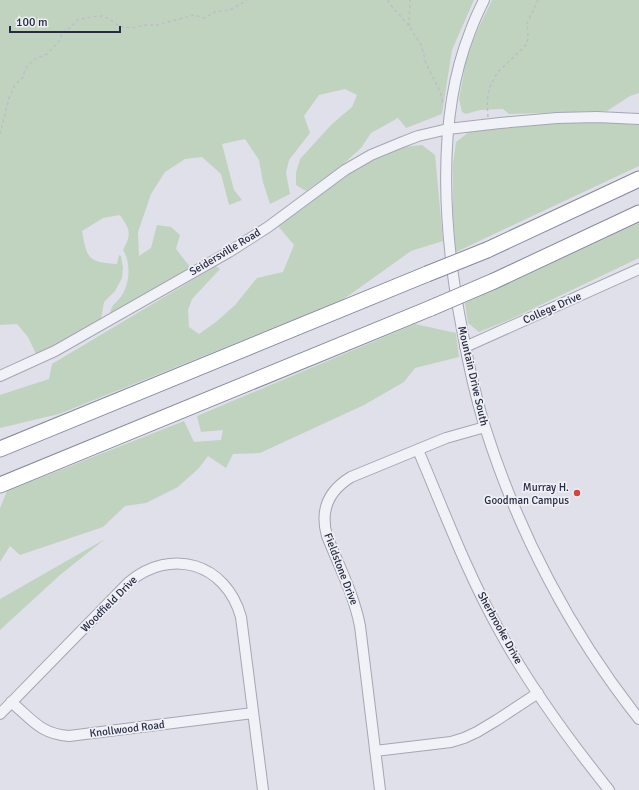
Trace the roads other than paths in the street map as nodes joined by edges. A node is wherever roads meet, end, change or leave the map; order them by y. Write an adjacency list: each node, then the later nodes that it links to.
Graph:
1 (484, 0): 3 (street, Mountain Drive South)
2 (639, 119): 3 (street, Seidersville Road)
3 (448, 129): 7 (street, Mountain Drive South); 8 (street, Seidersville Road)
4 (639, 179): 10 (highway, bridge)
5 (639, 214): 12 (highway, bridge)
6 (639, 269): 7 (street, College Drive)
7 (466, 347): 9 (street, Mountain Drive South)
8 (0, 376)
9 (485, 427): 11 (street, Fieldstone Drive); 17 (street, Mountain Drive South)
10 (0, 449)
11 (418, 450): 13 (street, Sherbrooke Drive); 18 (street, Fieldstone Drive)
12 (0, 485)
13 (538, 694): 18 (street); 21 (street, Sherbrooke Drive)
14 (11, 702): 15 (street, Knollwood Road); 15 (street, Woodfield Drive); 16 (street, Woodfield Drive)
15 (253, 713): 19 (street, Woodfield Drive)
16 (0, 714)
17 (639, 719)
18 (375, 751): 20 (street, Fieldstone Drive)
19 (263, 790)
20 (380, 790)
21 (609, 790)

